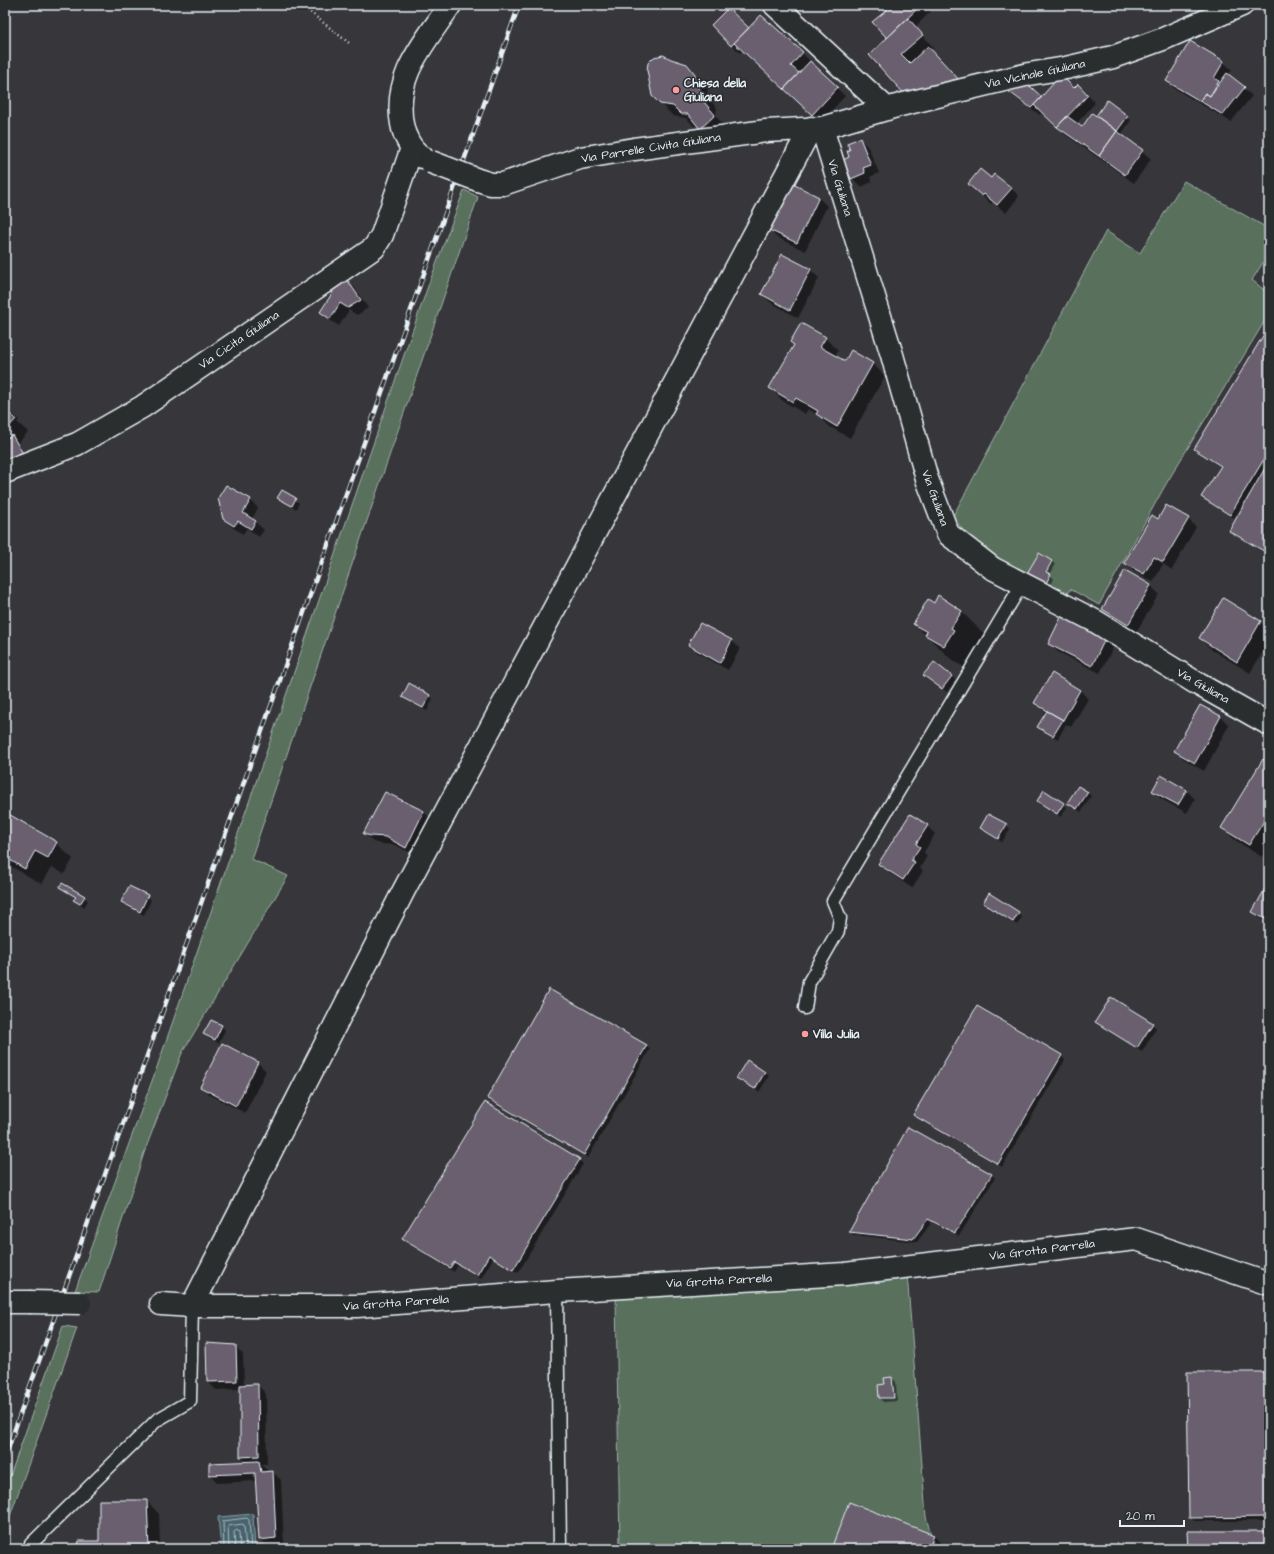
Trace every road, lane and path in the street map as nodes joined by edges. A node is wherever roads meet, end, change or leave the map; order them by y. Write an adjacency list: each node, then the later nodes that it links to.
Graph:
1 (301, 5): 5 (path)
2 (450, 5): 8 (street, Via Parrelle Civita Giuliana)
3 (775, 5): 6 (street)
4 (1242, 5): 6 (street, Via Vicinale Giuliana)
5 (349, 43)
6 (887, 109): 7 (street, Via Vicinale Giuliana)
7 (816, 128): 8 (street, Via Parrelle Civita Giuliana, bridge); 10 (street, Via Giuliana); 18 (street)
8 (412, 148): 9 (street, Via Cicita Giuliana)
9 (5, 472)
10 (1022, 584): 11 (street, Via Giuliana); 12 (lane)
11 (1269, 724)
12 (805, 1008)
13 (1269, 1284): 14 (street, Via Grotta Parrella)
14 (557, 1291): 18 (street, Via Grotta Parrella); 20 (lane)
15 (5, 1302): 16 (street, bridge)
16 (80, 1303)
17 (161, 1304): 18 (street, Via Grotta Parrella)
18 (192, 1306): 19 (lane)
19 (28, 1549)
20 (560, 1549)

